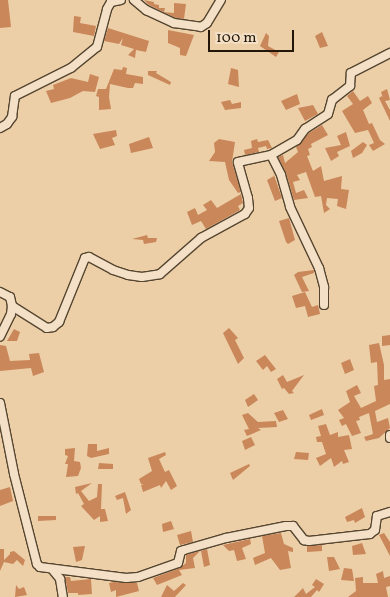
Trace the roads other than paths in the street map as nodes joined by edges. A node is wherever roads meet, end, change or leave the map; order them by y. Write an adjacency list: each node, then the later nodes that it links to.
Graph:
1 (121, 0): 5 (street)
2 (134, 0): 3 (street)
3 (220, 0)
4 (390, 53): 6 (street)
5 (0, 128)
6 (271, 155): 8 (street); 9 (street)
7 (0, 292): 9 (street)
8 (324, 305)
9 (12, 306): 10 (street)
10 (0, 337)
11 (0, 403): 13 (street)
12 (390, 512): 13 (street)
13 (52, 569): 14 (street)
14 (63, 597)

